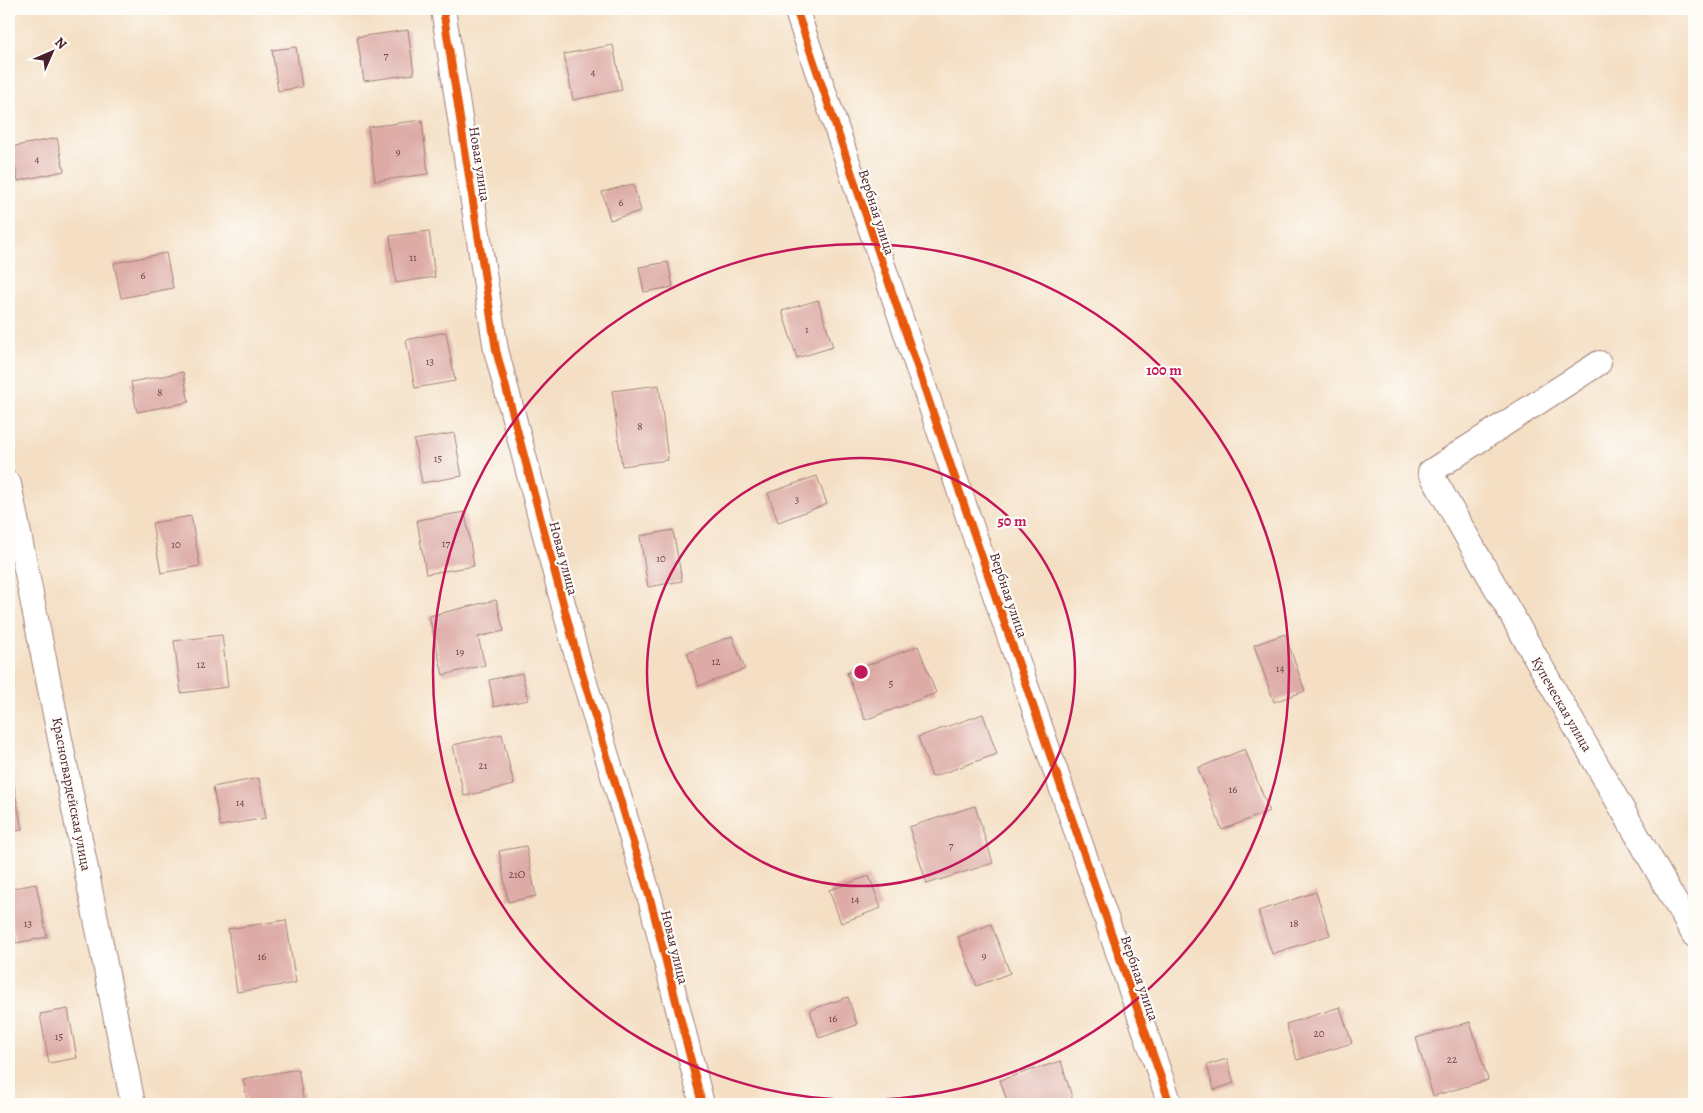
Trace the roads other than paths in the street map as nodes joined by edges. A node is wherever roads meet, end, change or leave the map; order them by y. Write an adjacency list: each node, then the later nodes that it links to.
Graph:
1 (443, 9): 7 (street, Новая улица)
2 (796, 9): 8 (street, Вербная улица)
3 (1599, 363): 5 (street, Купеческая улица)
4 (9, 484): 6 (street, Красногвардейская улица)
5 (1694, 935)
6 (133, 1104)
7 (702, 1104)
8 (1170, 1104)

